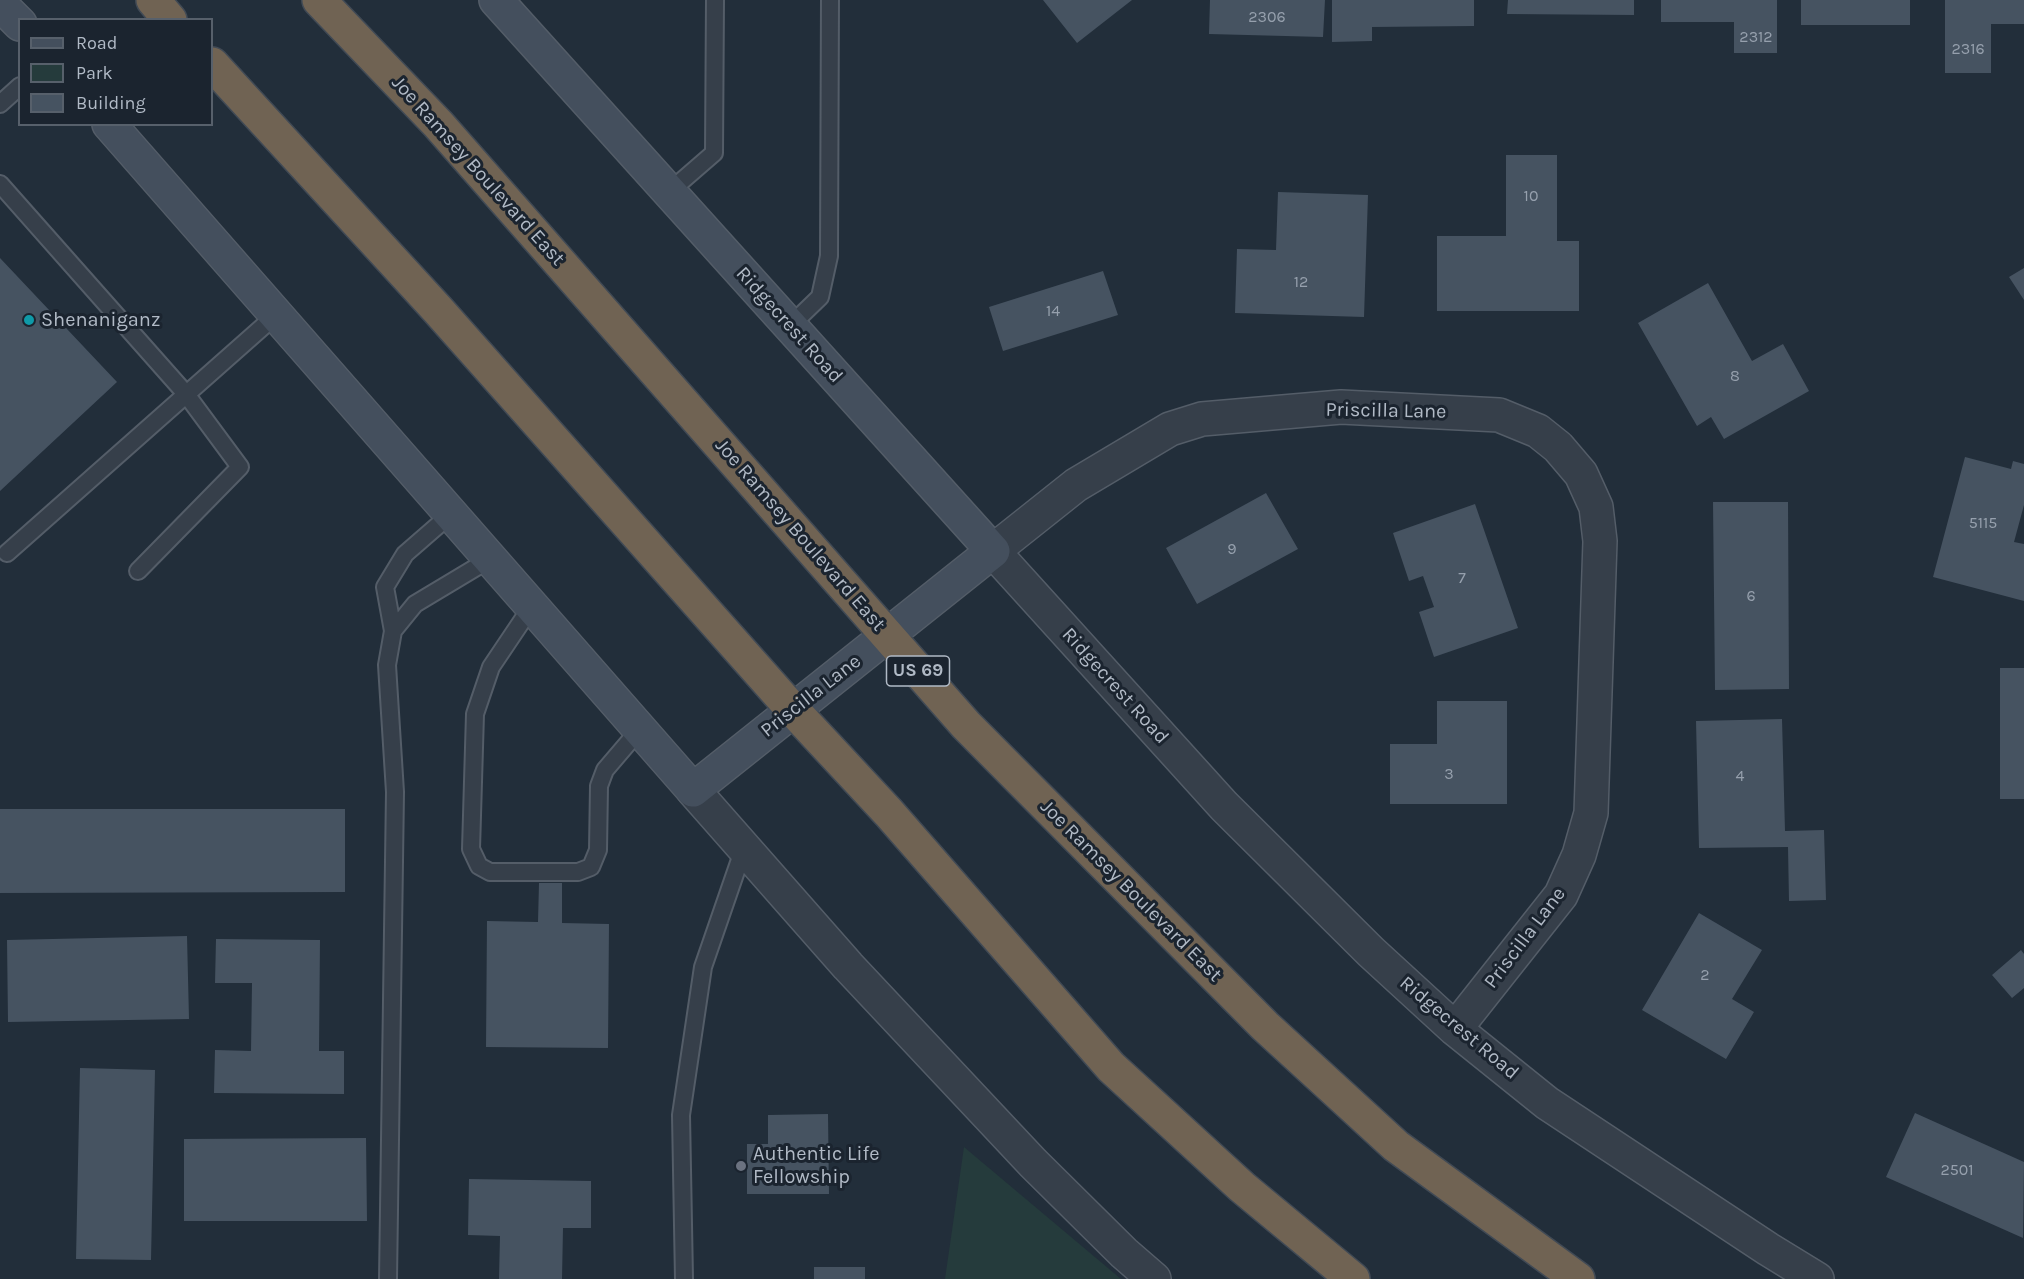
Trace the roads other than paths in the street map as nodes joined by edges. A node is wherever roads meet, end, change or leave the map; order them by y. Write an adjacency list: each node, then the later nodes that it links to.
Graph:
1 (153, 0): 7 (highway)
2 (319, 0): 25 (highway, Joe Ramsey Boulevard East / US 69)
3 (496, 0): 14 (street, Ridgecrest Road)
4 (715, 0): 14 (lane)
5 (830, 0): 16 (lane)
6 (0, 4): 8 (street)
7 (169, 18)
8 (18, 22)
9 (213, 65): 26 (highway)
10 (18, 88): 11 (lane)
11 (0, 104)
12 (110, 126): 15 (street)
13 (0, 184): 17 (lane)
14 (669, 192): 16 (street, Ridgecrest Road)
15 (276, 315): 17 (lane); 18 (street)
16 (790, 326): 19 (street, Ridgecrest Road)
17 (186, 394): 20 (lane); 22 (lane)
18 (451, 514): 21 (street); 24 (lane)
19 (993, 551): 25 (street, Priscilla Lane); 30 (street, Ridgecrest Road); 30 (street, Priscilla Lane)
20 (7, 553)
21 (490, 559): 23 (street); 24 (lane)
22 (138, 571)
23 (531, 606): 27 (street); 27 (lane)
24 (393, 631): 31 (lane)
25 (887, 636): 26 (street, Priscilla Lane); 35 (highway, Joe Ramsey Boulevard East / US 69)
26 (794, 710): 28 (street, Priscilla Lane); 34 (highway)
27 (640, 729): 28 (street)
28 (693, 790): 29 (street)
29 (744, 848): 32 (lane); 33 (street)
30 (1455, 1029): 36 (street, Ridgecrest Road)
31 (388, 1279)
32 (684, 1279)
33 (1154, 1279)
34 (1353, 1279)
35 (1578, 1279)
36 (1817, 1279)

